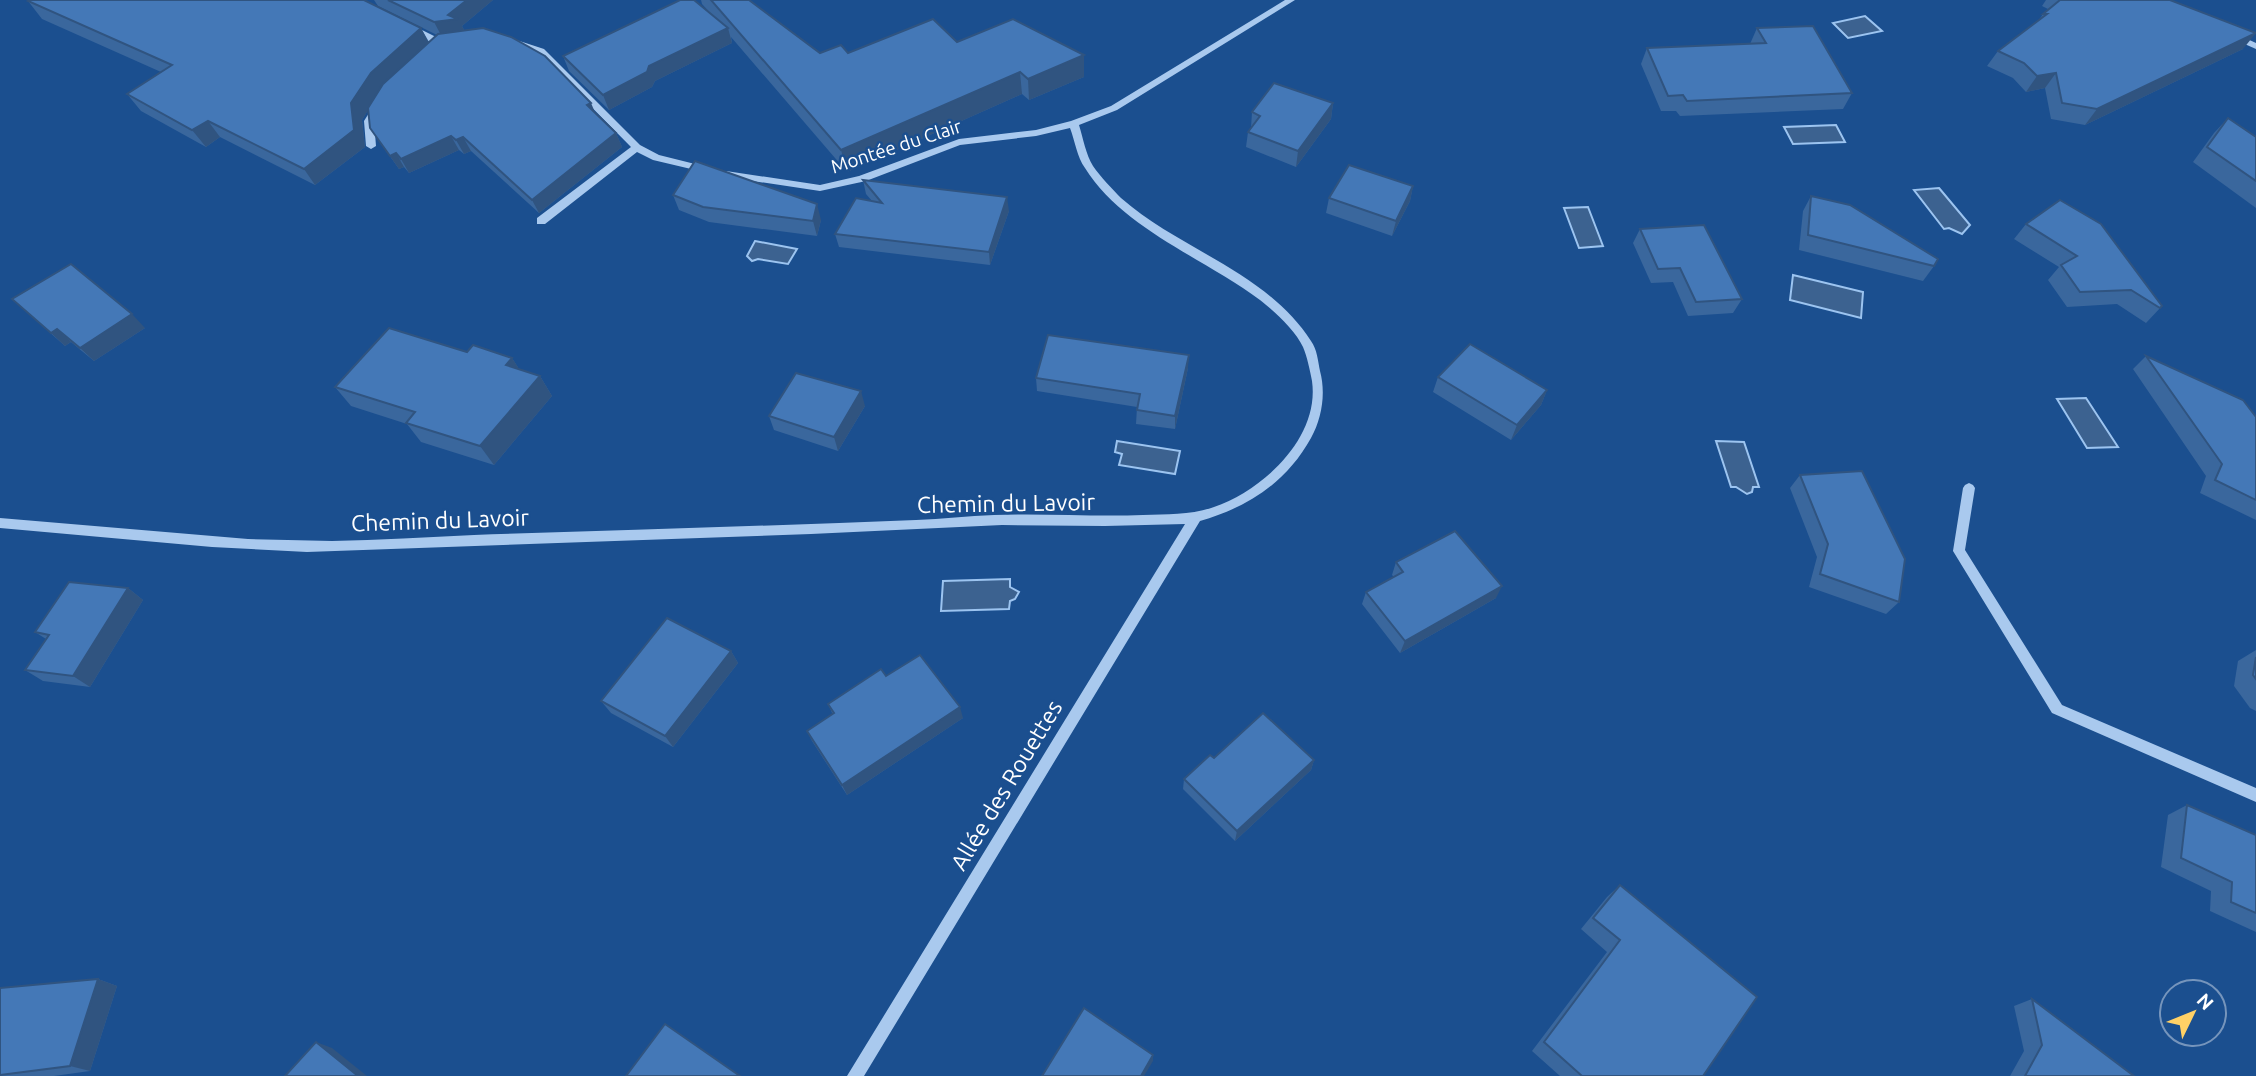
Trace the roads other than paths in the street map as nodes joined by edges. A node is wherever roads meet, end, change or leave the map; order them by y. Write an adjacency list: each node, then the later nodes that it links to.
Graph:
1 (1291, 0): 10 (street)
2 (395, 20): 6 (street)
3 (2221, 31): 7 (street)
4 (492, 36): 12 (street, Montée du Clair)
5 (458, 39): 6 (street)
6 (441, 43): 8 (street)
7 (2256, 46)
8 (431, 52)
9 (386, 94): 11 (street)
10 (1074, 124): 12 (street, Montée du Clair); 15 (street, Chemin du Lavoir)
11 (371, 146)
12 (637, 147): 13 (street)
13 (541, 221)
14 (1969, 488): 17 (street)
15 (1195, 518): 16 (street, Chemin du Lavoir); 18 (street, Allée des Rouettes)
16 (0, 523)
17 (2256, 795)
18 (855, 1076)

